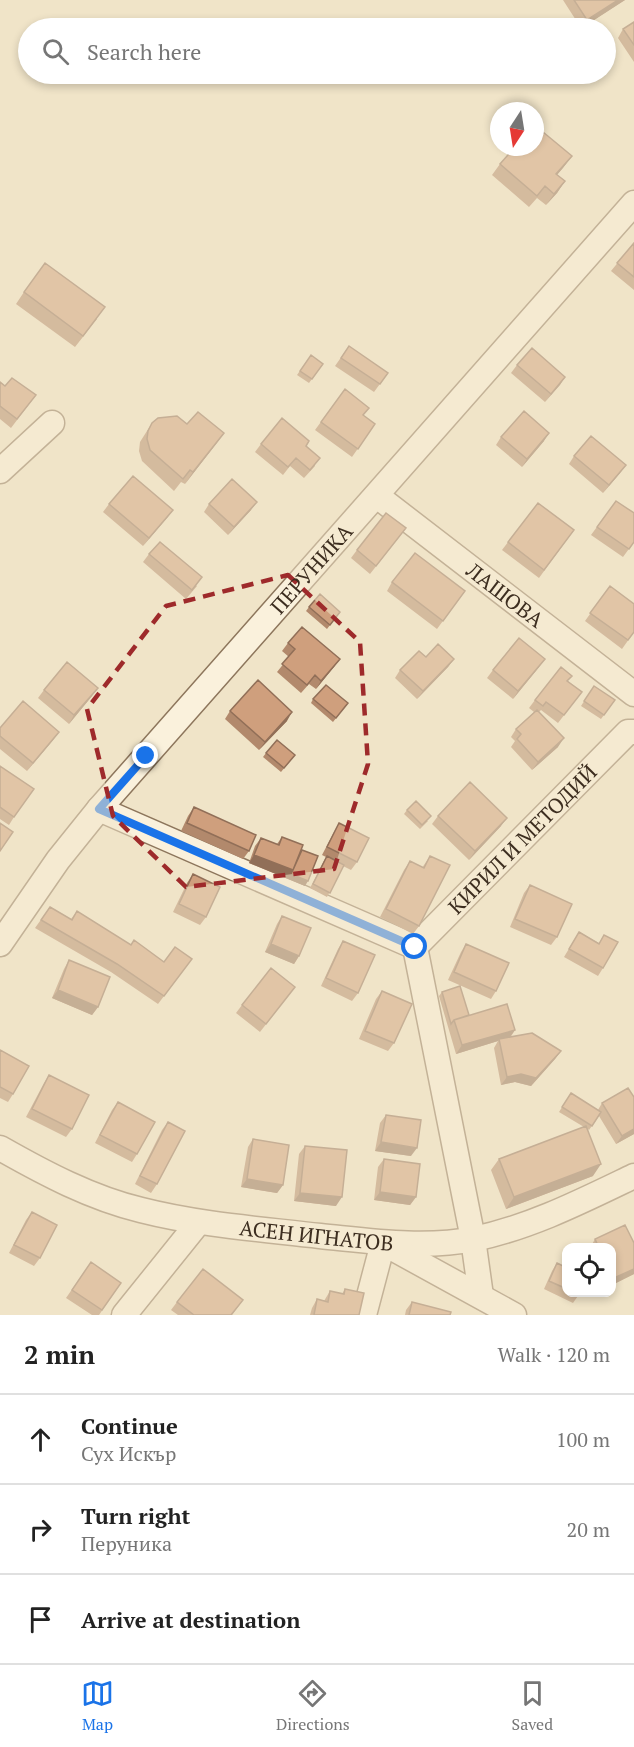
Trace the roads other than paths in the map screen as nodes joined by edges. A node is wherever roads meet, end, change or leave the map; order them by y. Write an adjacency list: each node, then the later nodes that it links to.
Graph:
1 (634, 203): 4 (street, ПЕРУНИКА)
2 (52, 423): 3 (street)
3 (0, 471)
4 (376, 496): 5 (street, ЛАШОВА); 7 (street, ПЕРУНИКА)
5 (630, 683)
6 (632, 729): 9 (street, КИРИЛ И МЕТОДИЙ)
7 (99, 809): 8 (street, ПЕРУНИКА); 9 (street)
8 (0, 944)
9 (415, 947): 13 (street)
10 (0, 1148): 12 (street, АСЕН ИГНАТОВ)
11 (634, 1176): 13 (street, АСЕН ИГНАТОВ)
12 (198, 1223): 14 (street, АСЕН ИГНАТОВ); 16 (street)
13 (473, 1239): 14 (street, АСЕН ИГНАТОВ); 15 (street)
14 (383, 1243): 15 (street); 17 (street)
15 (481, 1296): 18 (street)
16 (124, 1315)
17 (364, 1315)
18 (514, 1315)

